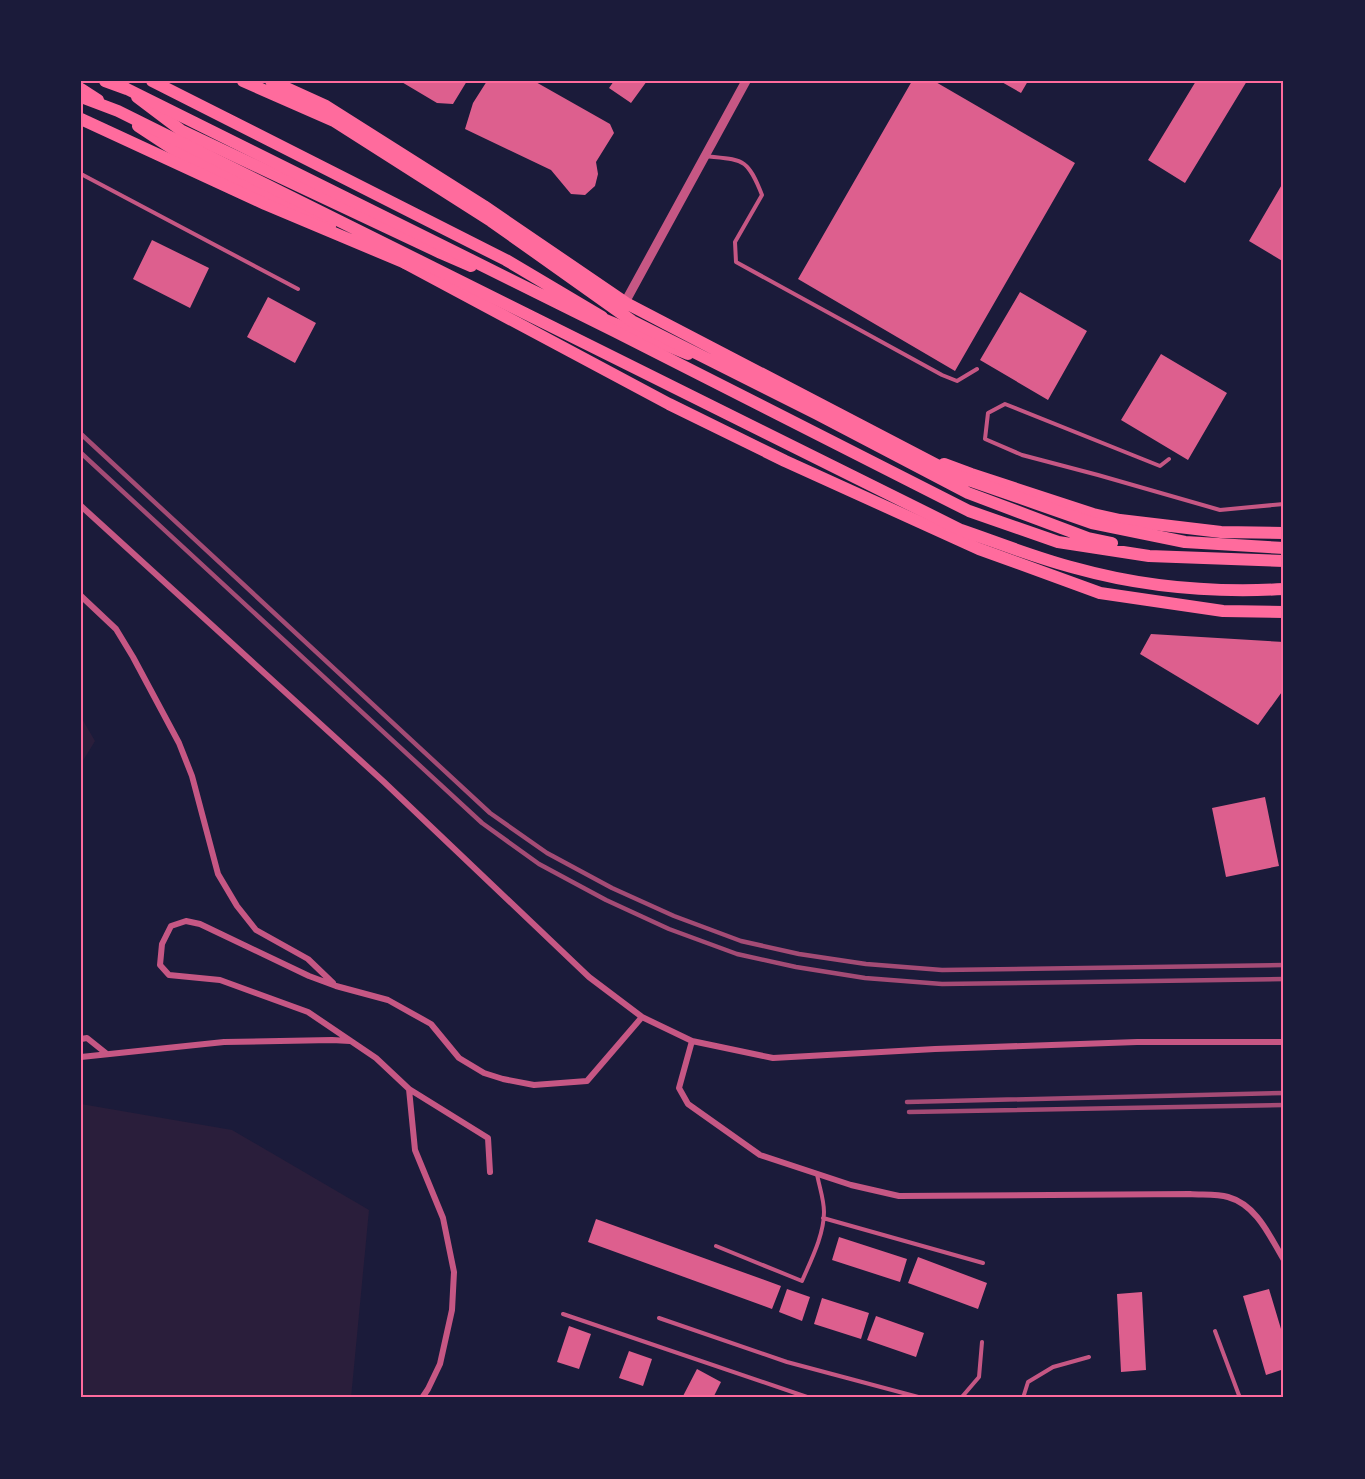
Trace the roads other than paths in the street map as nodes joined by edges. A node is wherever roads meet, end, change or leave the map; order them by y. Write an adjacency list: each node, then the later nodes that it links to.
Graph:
1 (105, 81): 21 (main road)
2 (114, 81): 14 (main road)
3 (152, 81): 14 (main road)
4 (243, 81): 22 (main road)
5 (271, 81): 20 (main road)
6 (746, 81): 10 (street)
7 (81, 89): 12 (main road)
8 (81, 97): 23 (main road)
9 (81, 119): 12 (main road)
10 (704, 156): 14 (street); 15 (lane)
11 (81, 174): 13 (lane)
12 (415, 267): 25 (main road)
13 (298, 289)
14 (613, 324): 19 (main road)
15 (977, 369)
16 (1169, 459): 17 (lane)
17 (1284, 504)
18 (81, 506): 27 (street)
19 (1284, 532)
20 (1284, 548)
21 (1284, 561)
22 (1284, 566)
23 (1284, 589)
24 (81, 596): 26 (street)
25 (1284, 612)
26 (336, 986): 27 (street); 30 (street)
27 (642, 1017): 29 (street)
28 (81, 1039): 32 (street)
29 (692, 1041): 31 (street); 36 (street)
30 (351, 1042): 32 (street); 34 (street)
31 (1284, 1042)
32 (107, 1054): 33 (street)
33 (81, 1057)
34 (409, 1089): 35 (street); 46 (street)
35 (490, 1172)
36 (817, 1174): 37 (lane); 39 (street)
37 (823, 1218): 38 (lane); 40 (lane)
38 (716, 1246)
39 (1284, 1260)
40 (983, 1263)
41 (563, 1314): 47 (lane)
42 (659, 1318): 48 (lane)
43 (1215, 1331): 51 (lane)
44 (982, 1342): 49 (lane)
45 (1089, 1358): 50 (lane)
46 (422, 1398)
47 (810, 1398)
48 (921, 1398)
49 (961, 1398)
50 (1023, 1398)
51 (1240, 1398)

